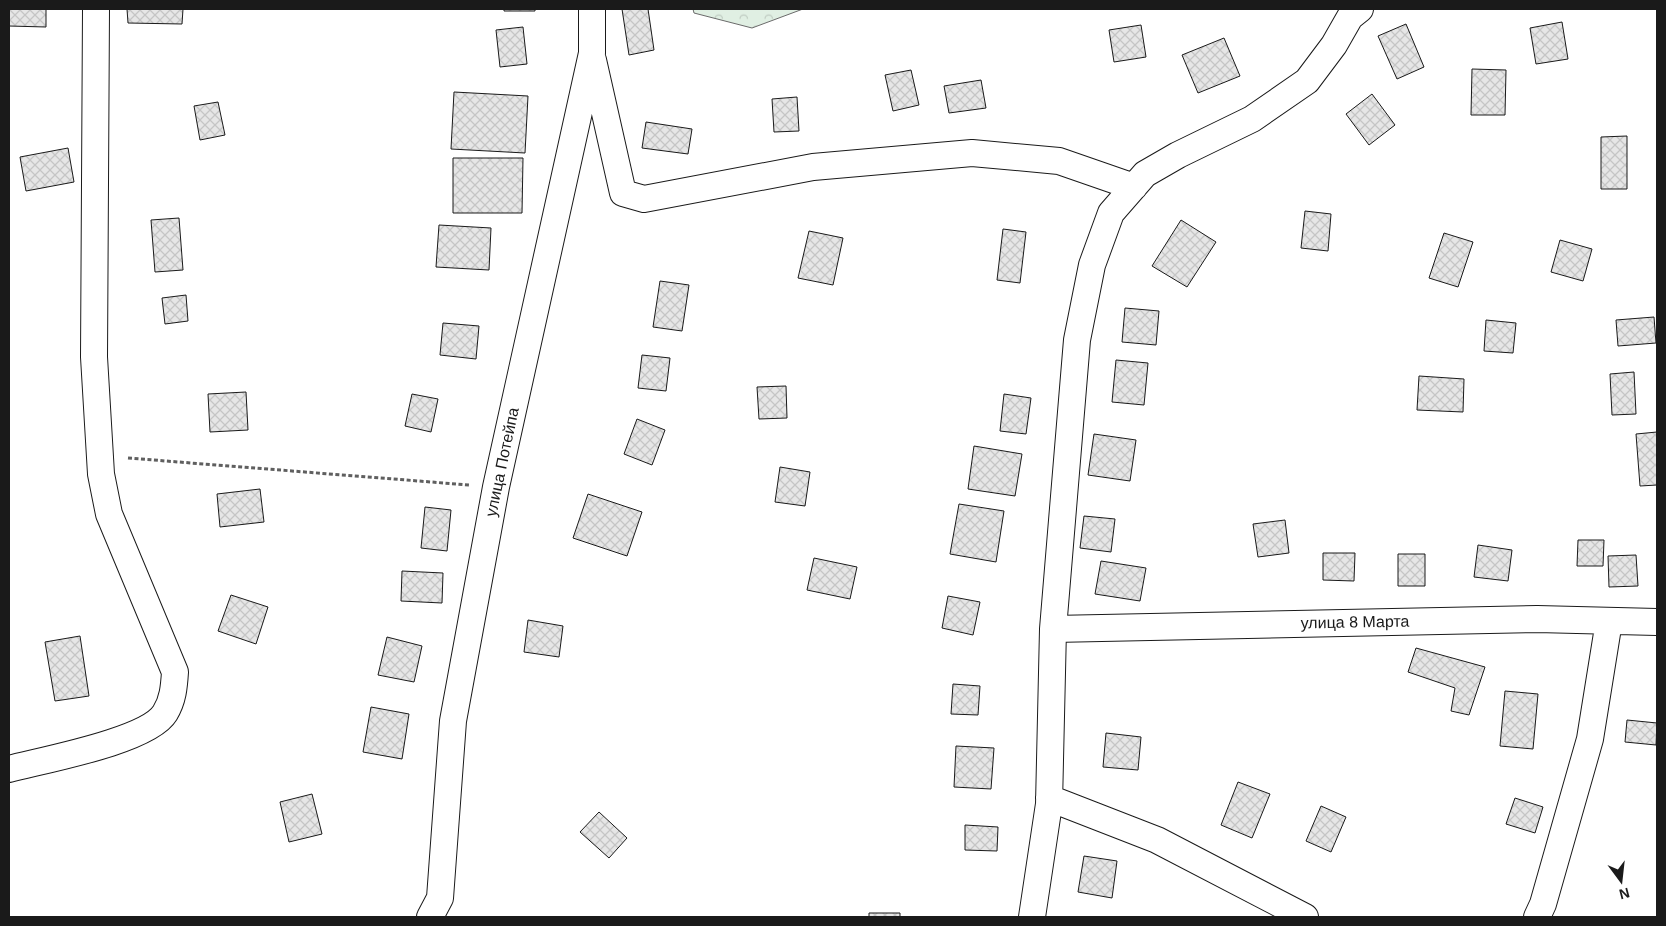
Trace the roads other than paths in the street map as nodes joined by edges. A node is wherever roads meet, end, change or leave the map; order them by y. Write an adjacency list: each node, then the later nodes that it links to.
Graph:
1 (96, 9): 9 (street)
2 (592, 9): 4 (street, улица Потейпа)
3 (1360, 9): 5 (street)
4 (592, 53): 5 (street); 11 (street, улица Потейпа)
5 (1134, 188): 8 (street)
6 (1609, 621): 7 (street, улица 8 Марта); 8 (street, улица 8 Марта); 14 (street)
7 (1657, 622)
8 (1053, 629): 10 (street)
9 (9, 769)
10 (1049, 798): 12 (street); 13 (street)
11 (430, 917)
12 (1032, 917)
13 (1305, 917)
14 (1537, 917)

